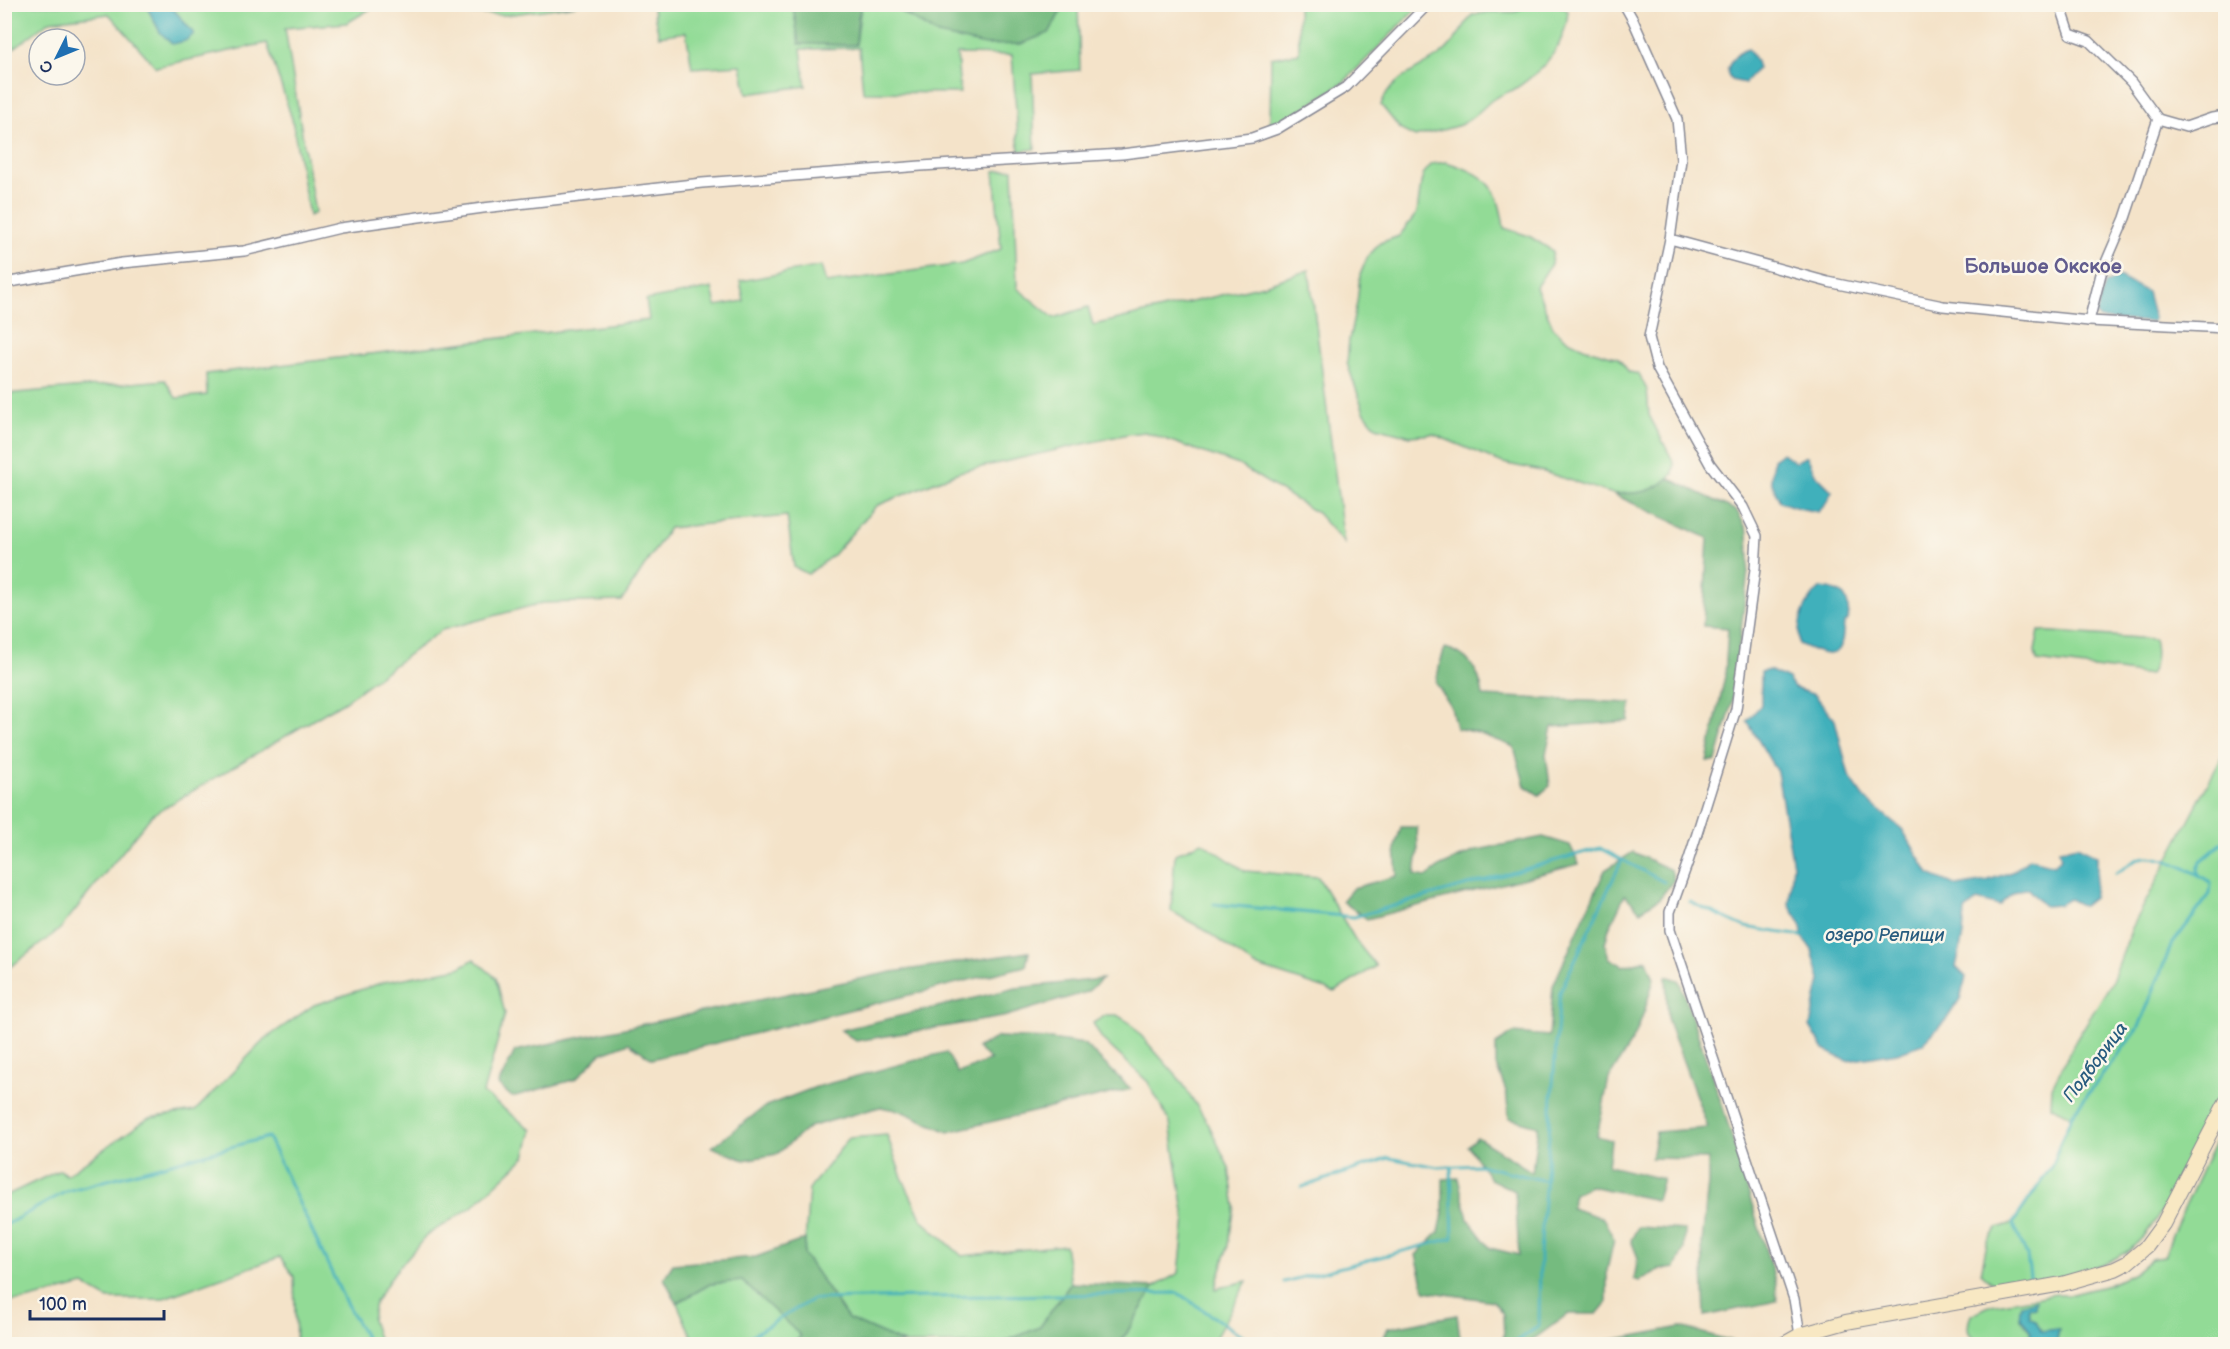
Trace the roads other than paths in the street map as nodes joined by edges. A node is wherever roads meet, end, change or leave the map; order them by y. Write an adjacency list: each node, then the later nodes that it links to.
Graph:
1 (1428, 4): 7 (street)
2 (1624, 4): 6 (street)
3 (2060, 4): 5 (street)
4 (2226, 116): 5 (street)
5 (2158, 119): 8 (street)
6 (1670, 239): 8 (street); 11 (street)
7 (4, 283)
8 (2089, 321): 9 (street)
9 (2226, 328)
10 (2226, 1102): 11 (main road)
11 (1800, 1335): 12 (main road)
12 (1784, 1344)

